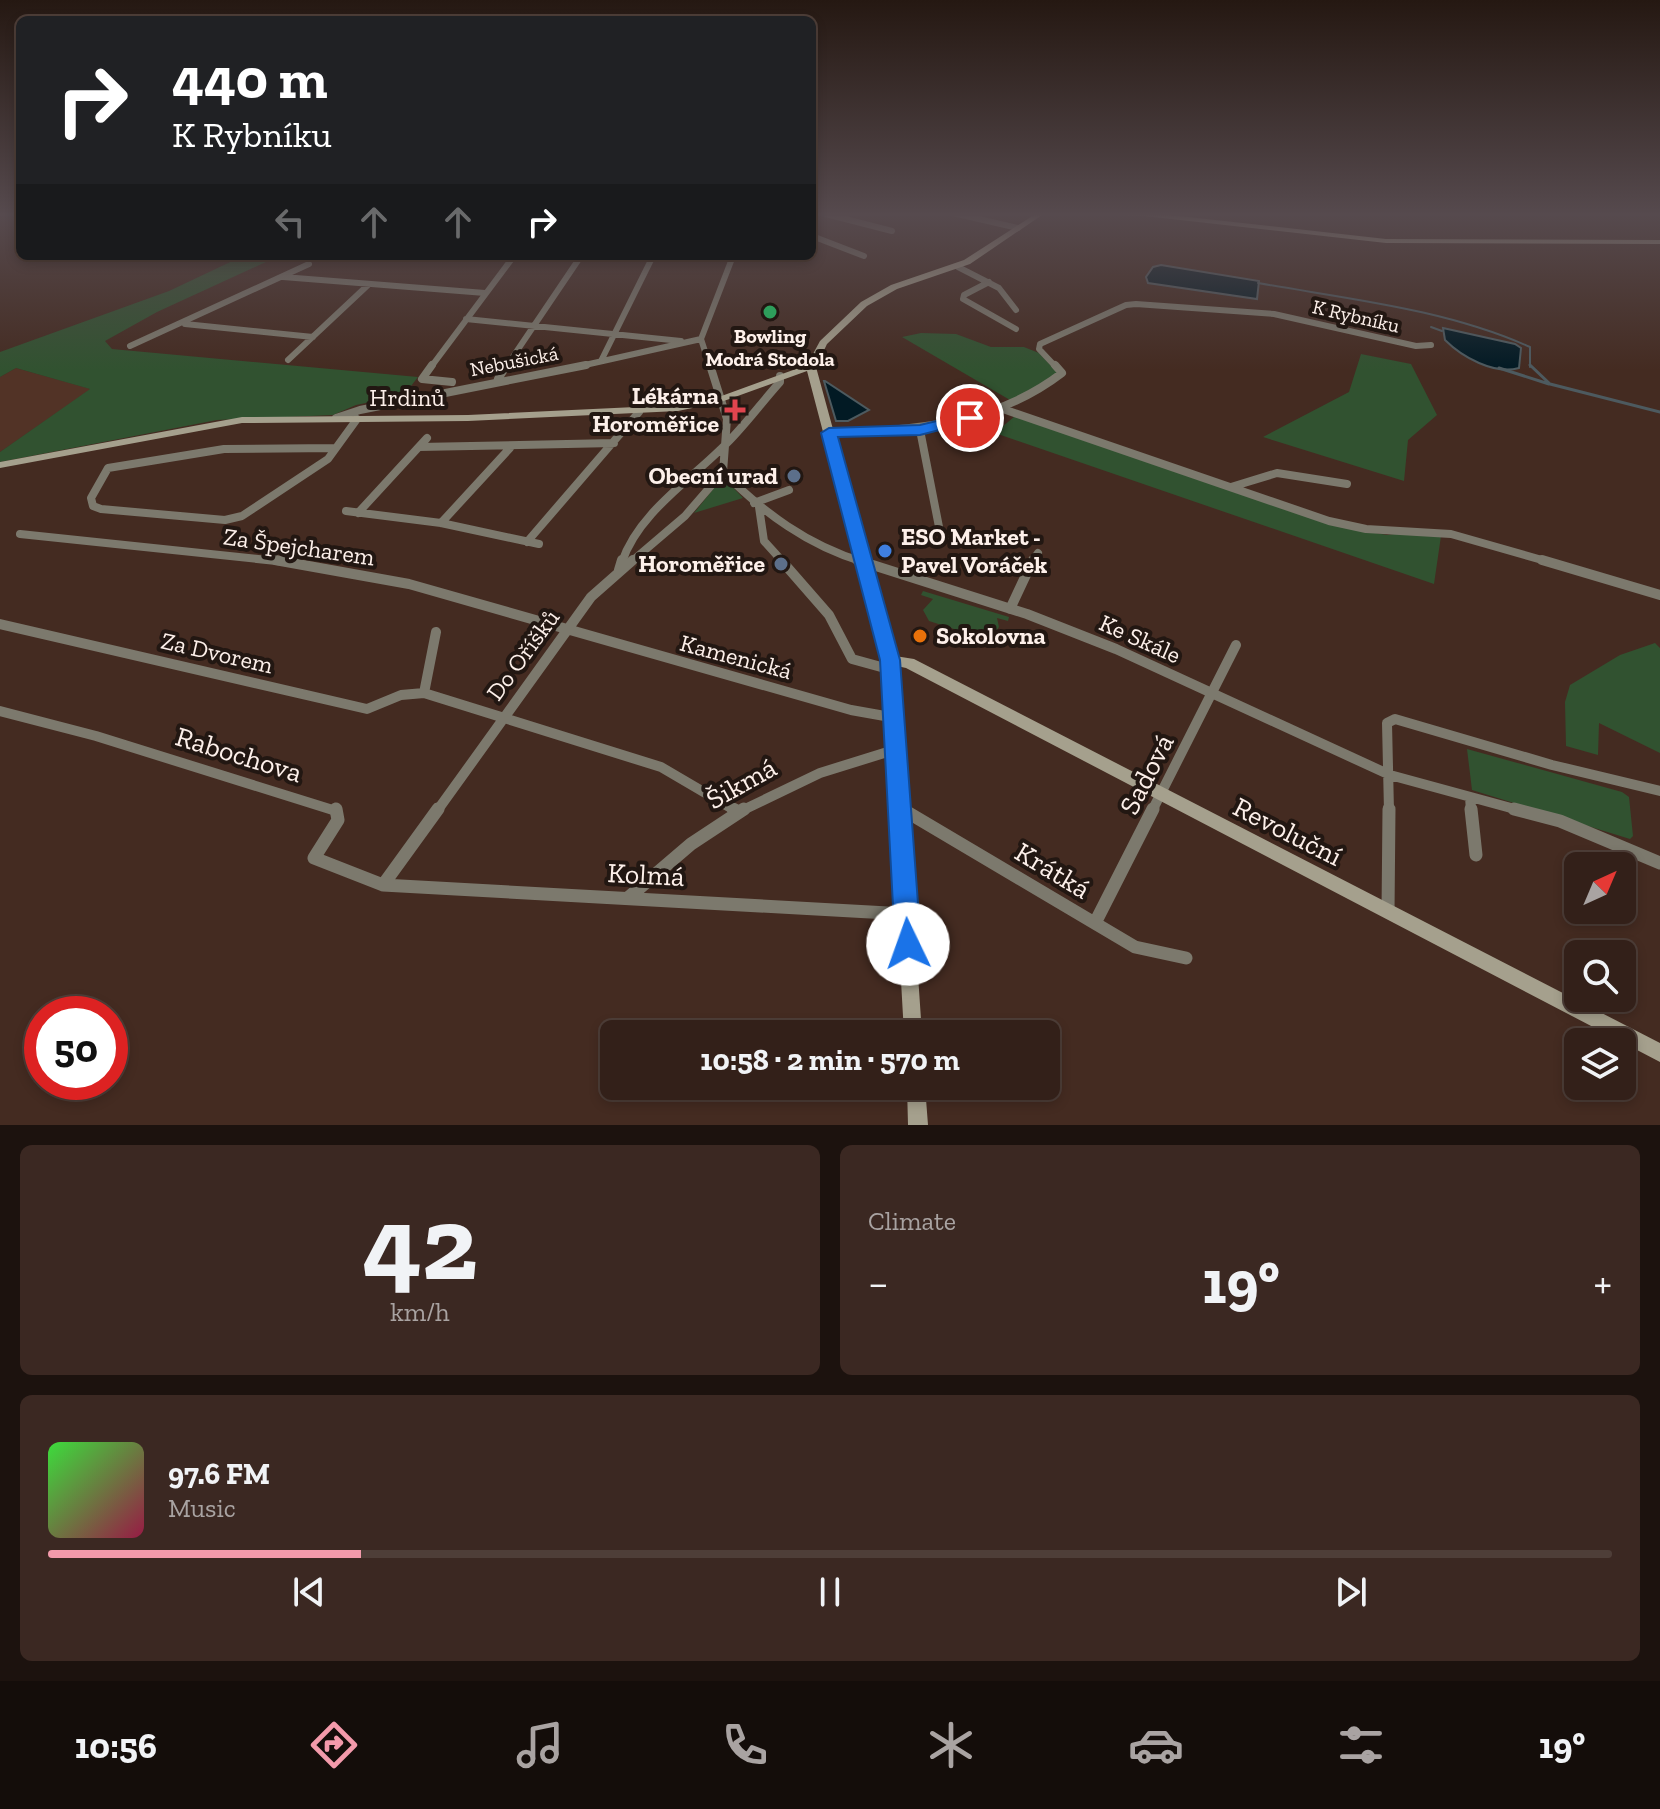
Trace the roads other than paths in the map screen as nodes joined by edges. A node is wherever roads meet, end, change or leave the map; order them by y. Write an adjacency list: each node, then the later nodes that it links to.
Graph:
1 (306, 266): 7 (street)
2 (507, 266): 10 (street)
3 (575, 266): 14 (street)
4 (648, 266): 16 (street)
5 (730, 266): 18 (street)
6 (958, 267): 8 (street); 23 (street)
7 (283, 277): 9 (street); 13 (street)
8 (989, 282): 11 (street); 15 (street)
9 (368, 285): 10 (street); 17 (street)
10 (485, 293): 12 (street)
11 (1016, 310)
12 (466, 319): 14 (street); 26 (street)
13 (184, 324): 17 (street); 20 (street)
14 (535, 326): 16 (street); 25 (street)
15 (1016, 329)
16 (613, 334): 18 (street); 22 (street)
17 (313, 337): 21 (street)
18 (701, 339): 22 (street, Nebušická); 29 (street)
19 (1431, 345): 30 (street, K Rybníku)
20 (130, 346)
21 (288, 360)
22 (601, 361): 25 (street, Nebušická)
23 (811, 367): 24 (street, Hrdinů); 35 (street)
24 (780, 376): 27 (street, Hrdinů); 28 (street)
25 (498, 379): 32 (street, Nebušická)
26 (452, 382)
27 (755, 387): 28 (street); 29 (street, Hrdinů)
28 (767, 396): 38 (street)
29 (718, 400): 31 (street, Hrdinů); 38 (street)
30 (1000, 408): 34 (street, K Rybníku); 46 (street)
31 (639, 412): 33 (street, Hrdinů); 37 (street)
32 (336, 418): 33 (street, Hrdinů); 42 (street, Hrdinů)
33 (357, 419): 40 (street)
34 (920, 430): 35 (street, K Rybníku); 54 (street)
35 (829, 433): 58 (street)
36 (427, 438): 39 (street)
37 (614, 443): 41 (street); 55 (street)
38 (727, 443): 43 (street); 48 (street)
39 (419, 447): 41 (street); 51 (street)
40 (337, 448): 40 (street)
41 (510, 448): 52 (street)
42 (0, 465)
43 (723, 472): 49 (street, Ke Skále); 59 (street, Do Oříšků)
44 (1347, 484): 46 (street)
45 (663, 487): 48 (street)
46 (1231, 487): 60 (street)
47 (789, 490): 49 (street)
48 (674, 491): 59 (street)
49 (756, 505): 58 (street, Ke Skále); 66 (street)
50 (346, 511): 51 (street)
51 (358, 513): 52 (street)
52 (441, 523): 55 (street)
53 (20, 534): 63 (street, Za Špejcharem)
54 (957, 539)
55 (527, 542): 56 (street)
56 (539, 544)
57 (1038, 553): 61 (street)
58 (865, 565): 61 (street, Ke Skále); 66 (street)
59 (618, 573): 63 (street, Do Oříšků)
60 (1660, 595)
61 (1010, 609): 68 (street, Ke Skále)
62 (0, 624): 67 (street, Za Dvorem)
63 (567, 627): 70 (street, Do Oříšků); 71 (street, Kamenická)
64 (436, 632): 67 (street)
65 (1236, 645): 68 (street, Sadová)
66 (891, 665): 71 (street); 75 (street, Revoluční)
67 (424, 693): 70 (street, Za Dvorem)
68 (1212, 694): 73 (street, Ke Skále); 75 (street, Sadová)
69 (0, 711): 81 (street, Rabochova)
70 (503, 717): 78 (street, Za Dvorem); 81 (street, Do Oříšků)
71 (896, 718): 72 (street)
72 (897, 749): 77 (street); 78 (street, Šikmá)
73 (1390, 775): 74 (street); 76 (street, Ke Skále); 83 (street)
74 (1660, 791)
75 (1163, 795): 83 (street, Revoluční); 85 (street, Sadová)
76 (1470, 797): 79 (street); 80 (street, Ke Skále)
77 (901, 808): 84 (street); 85 (street, Krátká)
78 (737, 811): 82 (street, Šikmá)
79 (1476, 855)
80 (1660, 863)
81 (383, 885): 82 (street, Kolmá)
82 (629, 897): 84 (street, Kolmá)
83 (1388, 912): 88 (street, Revoluční)
84 (906, 914): 87 (street)
85 (1095, 923): 86 (street, Krátká)
86 (1186, 958)
87 (912, 1020)
88 (1660, 1053)
89 (917, 1100): 90 (street)
90 (918, 1125)

